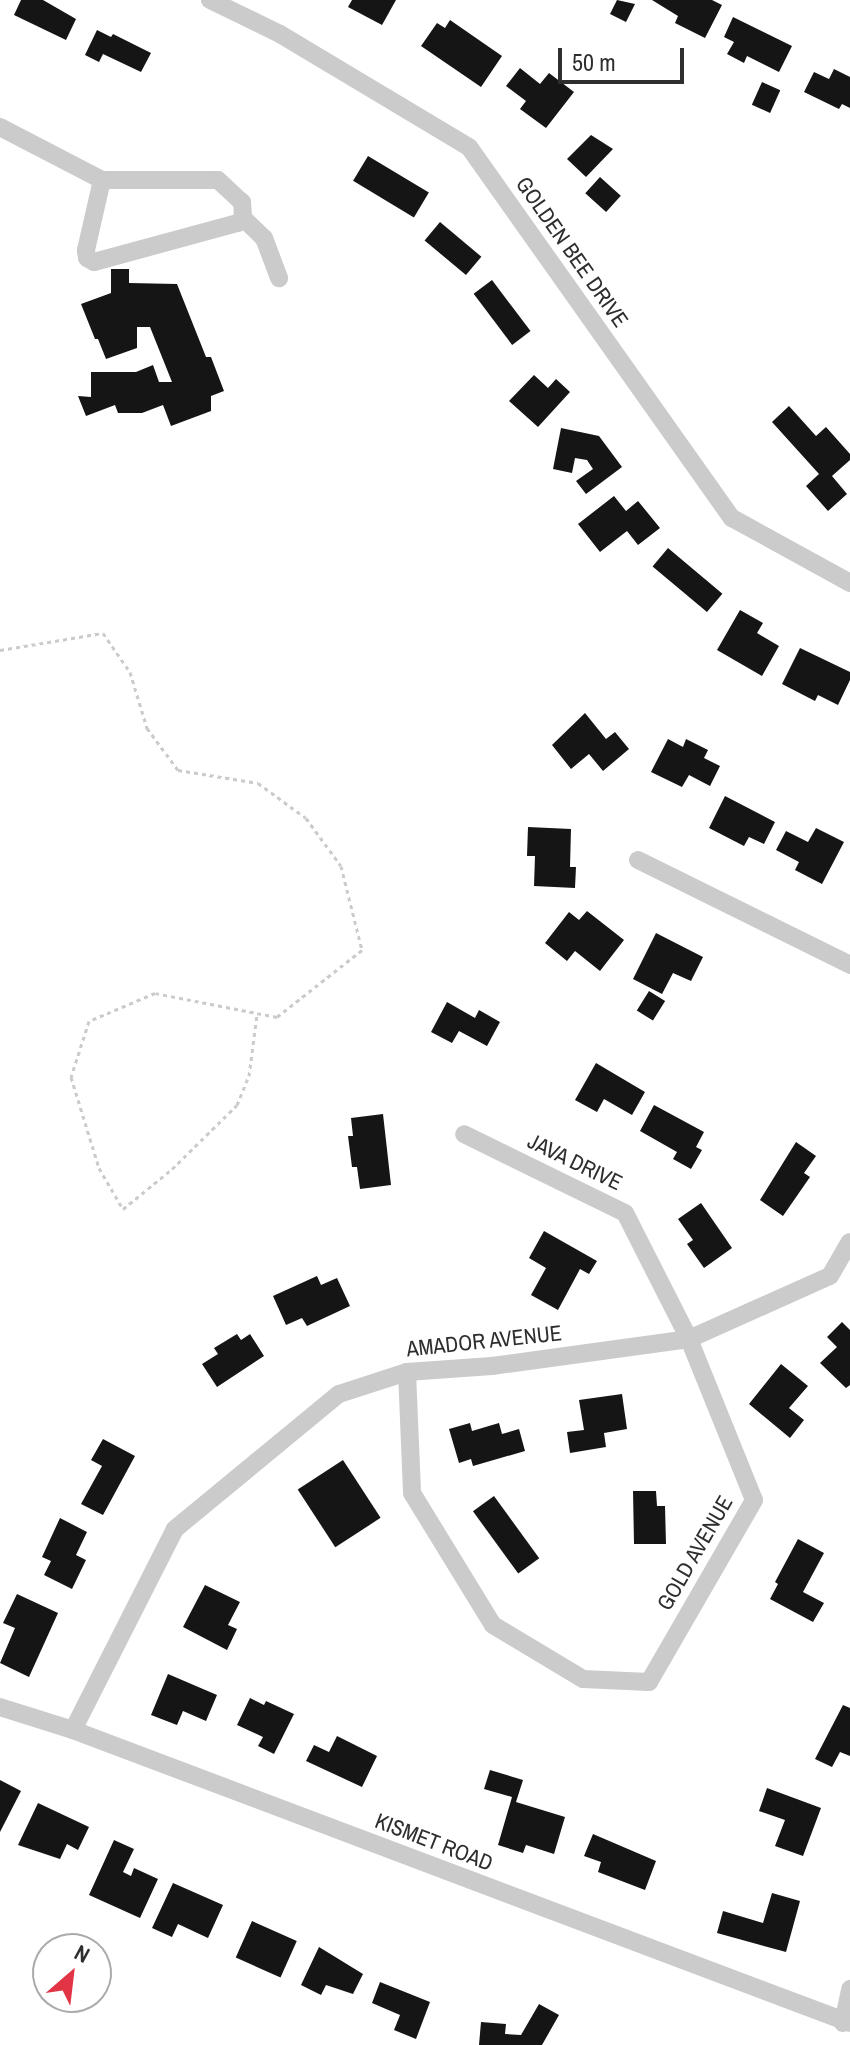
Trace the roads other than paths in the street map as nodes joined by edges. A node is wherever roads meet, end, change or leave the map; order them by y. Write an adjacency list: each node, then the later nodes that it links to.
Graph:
1 (210, 0): 6 (street, GOLDEN BEE DRIVE)
2 (0, 127): 3 (street)
3 (102, 180): 4 (street); 4 (street)
4 (243, 218): 5 (street)
5 (279, 278)
6 (850, 583)
7 (638, 860): 8 (street)
8 (850, 965)
9 (464, 1134): 11 (street, JAVA DRIVE)
10 (850, 1242): 11 (street, AMADOR AVENUE)
11 (689, 1339): 12 (street, AMADOR AVENUE); 12 (street, GOLD AVENUE)
12 (407, 1372): 14 (street, AMADOR AVENUE)
13 (0, 1707): 14 (street, KISMET ROAD)
14 (73, 1730): 16 (street, KISMET ROAD)
15 (850, 1989): 16 (street)
16 (847, 2023)

